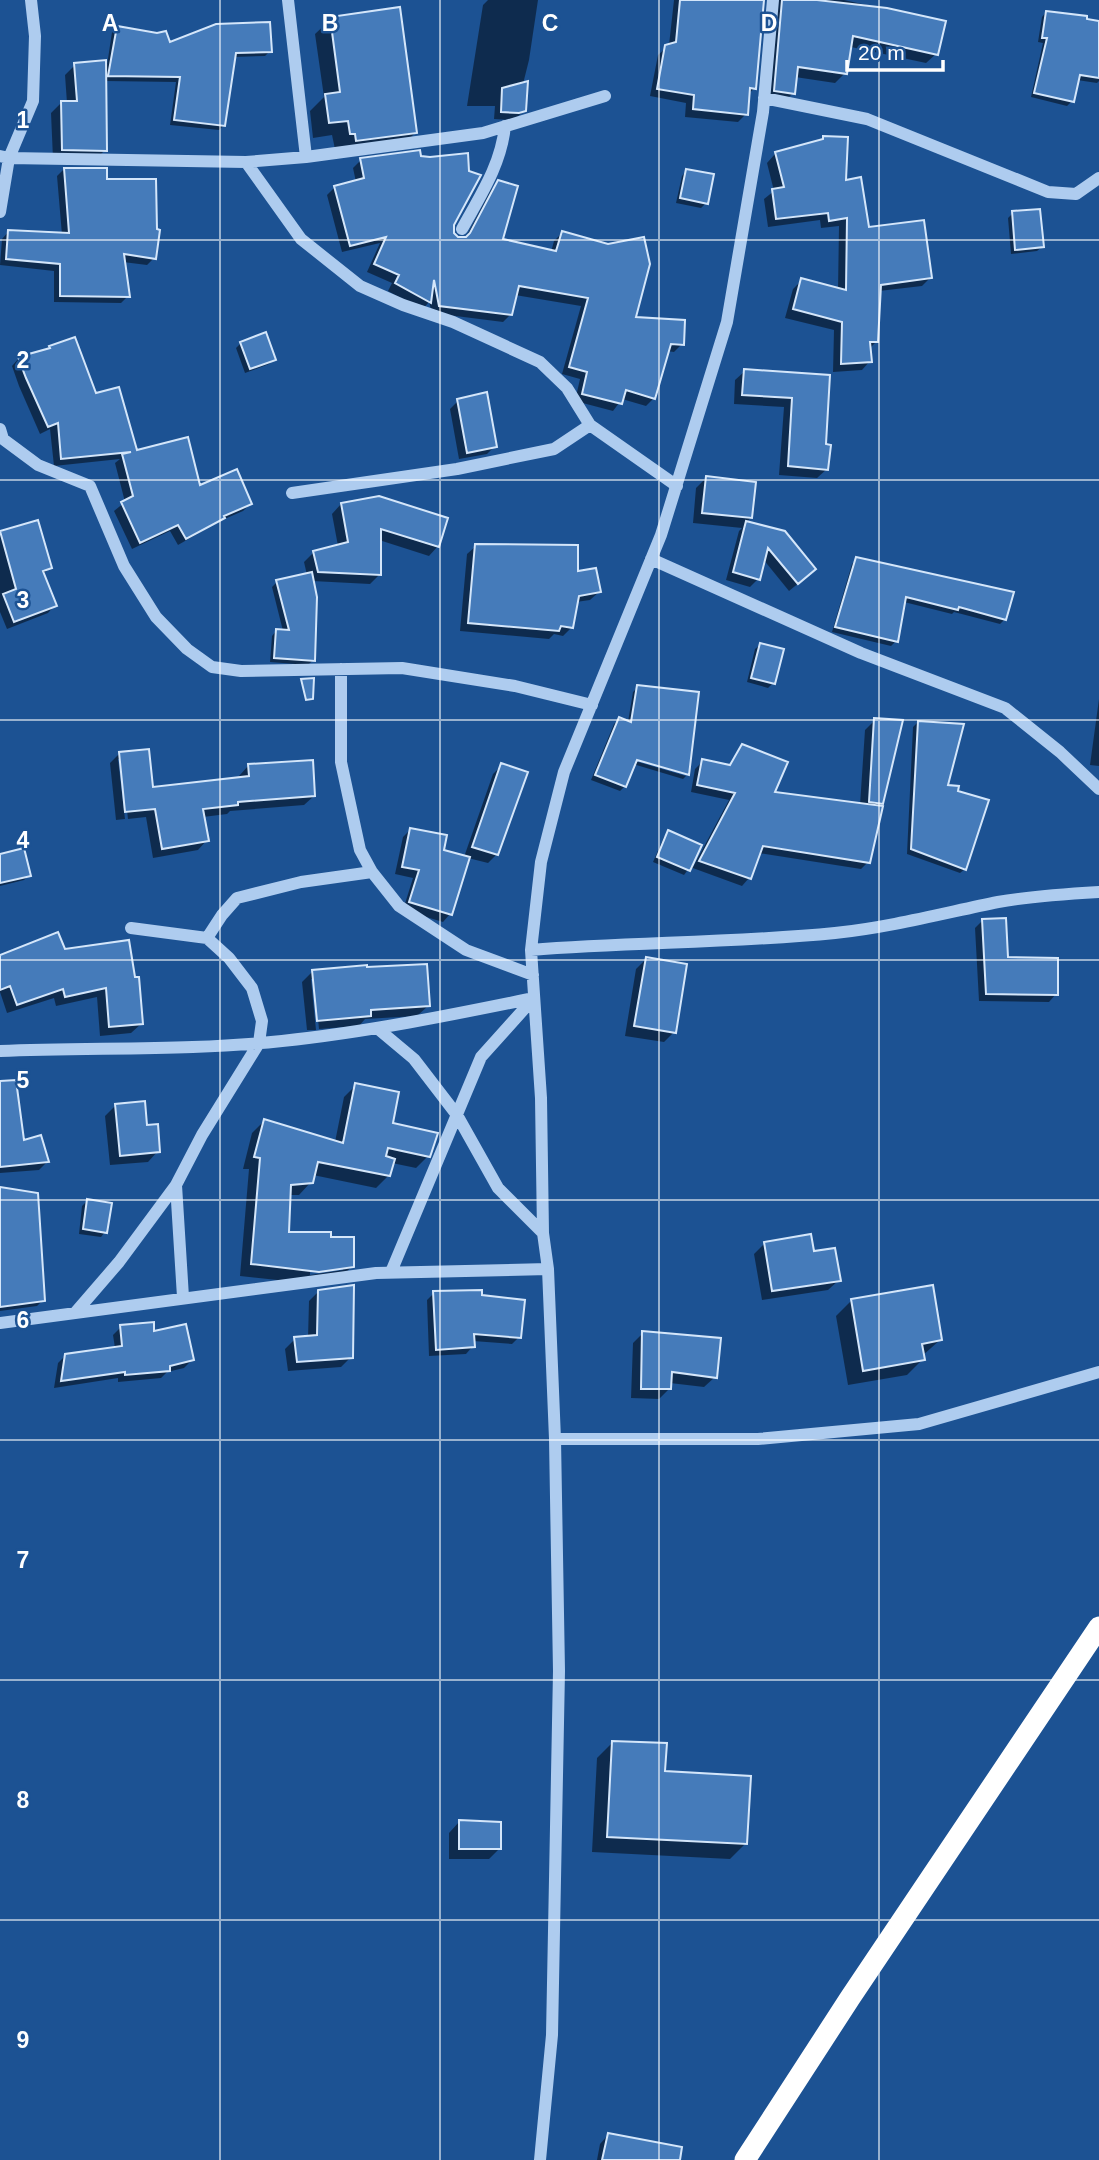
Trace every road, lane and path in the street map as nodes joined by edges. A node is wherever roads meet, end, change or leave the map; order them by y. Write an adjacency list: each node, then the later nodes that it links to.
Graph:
1 (31, 0): 7 (street)
2 (288, 0): 8 (street)
3 (773, 0): 5 (street)
4 (605, 96): 6 (street)
5 (764, 98): 10 (street); 15 (street)
6 (505, 126): 8 (street); 12 (street)
7 (4, 157): 9 (street); 11 (street)
8 (306, 157): 9 (street)
9 (246, 162): 13 (street)
10 (1099, 178)
11 (0, 212)
12 (461, 229)
13 (590, 425): 15 (street); 16 (street)
14 (0, 429): 18 (street)
15 (677, 486): 17 (street)
16 (292, 493)
17 (652, 559): 19 (street); 20 (street)
18 (341, 669): 19 (street); 21 (street)
19 (592, 705): 25 (street)
20 (1099, 789)
21 (372, 872): 24 (street); 26 (street)
22 (1099, 891): 25 (street)
23 (131, 928): 24 (street)
24 (207, 938): 29 (street)
25 (531, 950): 26 (street)
26 (533, 975): 27 (street)
27 (534, 998): 28 (street); 31 (street); 33 (street)
28 (377, 1028): 29 (street); 31 (street)
29 (258, 1043): 30 (street); 32 (street)
30 (0, 1051)
31 (457, 1115): 33 (street); 35 (street)
32 (177, 1185): 36 (street); 37 (street)
33 (543, 1233): 34 (street)
34 (548, 1269): 35 (street); 40 (street)
35 (391, 1272): 36 (street)
36 (183, 1297): 37 (street)
37 (75, 1312): 38 (street)
38 (0, 1323)
39 (1099, 1372): 40 (street)
40 (555, 1439): 42 (street)
41 (1099, 1628): 43 (highway)
42 (540, 2160)
43 (746, 2160)

